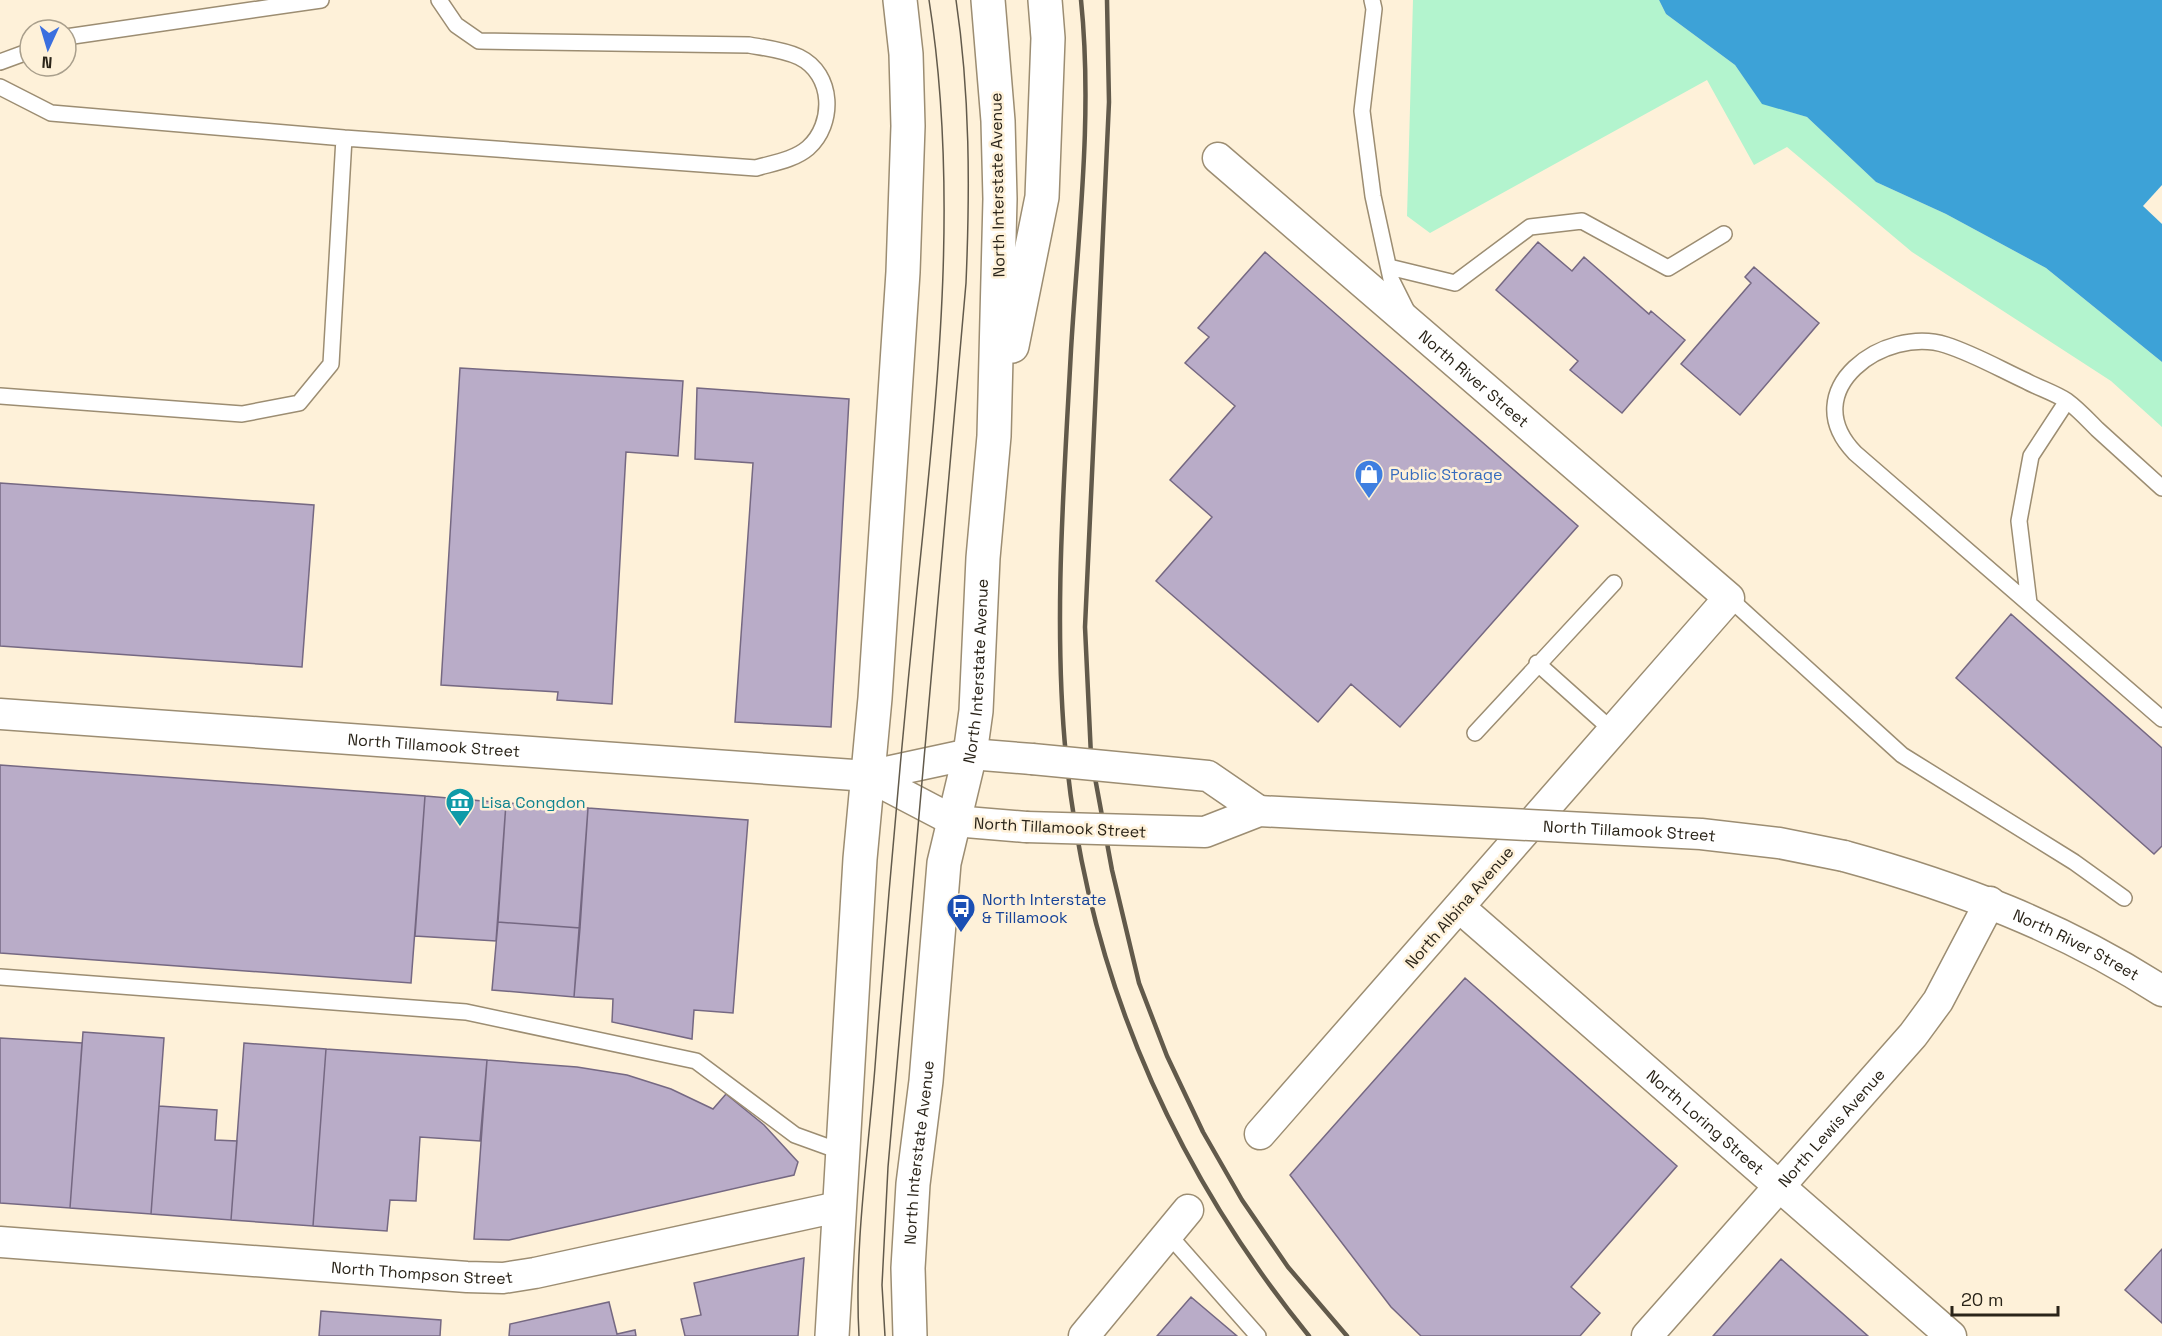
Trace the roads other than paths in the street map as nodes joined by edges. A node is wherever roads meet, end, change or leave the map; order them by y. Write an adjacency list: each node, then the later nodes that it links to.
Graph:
1 (321, 0): 7 (lane)
2 (439, 0): 11 (lane)
3 (900, 0): 29 (street)
4 (988, 0): 18 (street, North Interstate Avenue)
5 (1045, 0): 18 (street)
6 (1372, 0): 14 (lane)
7 (78, 35)
8 (18, 55): 9 (lane)
9 (0, 62)
10 (0, 87): 11 (lane)
11 (344, 138): 16 (lane)
12 (1218, 158): 15 (street, North River Street)
13 (1724, 234): 14 (lane)
14 (1389, 267): 15 (lane)
15 (1418, 331): 21 (street, North River Street)
16 (0, 396)
17 (2067, 401): 19 (lane); 22 (lane); 22 (lane)
18 (994, 435): 28 (street, North Interstate Avenue)
19 (2162, 488)
20 (1614, 583): 23 (lane)
21 (1730, 598): 26 (street, North Albina Avenue); 32 (lane)
22 (2028, 603): 25 (lane)
23 (1537, 663): 26 (lane); 27 (lane)
24 (0, 714): 29 (street, North Tillamook Street)
25 (2162, 719)
26 (1613, 731): 34 (street, North Albina Avenue)
27 (1475, 733)
28 (970, 754): 29 (street, North Tillamook Street); 30 (street, North Tillamook Street, bridge); 31 (street, North Interstate Avenue)
29 (868, 776): 31 (street, North Tillamook Street); 38 (street)
30 (1259, 811): 31 (street, North Tillamook Street, bridge); 33 (street, North Tillamook Street, bridge)
31 (954, 821): 45 (street, North Interstate Avenue)
32 (2124, 898)
33 (1990, 902): 36 (street, North River Street); 39 (street, North Lewis Avenue)
34 (1459, 907): 37 (street, North Albina Avenue); 39 (street, North Loring Street)
35 (0, 977): 38 (lane)
36 (2162, 991)
37 (1260, 1134)
38 (842, 1152): 40 (street)
39 (1780, 1184): 48 (street, North Lewis Avenue); 49 (street, North Loring Street)
40 (838, 1207): 43 (street, North Thompson Street); 44 (street)
41 (1188, 1210): 42 (street)
42 (1168, 1234): 46 (street); 47 (lane)
43 (0, 1242)
44 (832, 1336)
45 (910, 1336)
46 (1084, 1336)
47 (1258, 1336)
48 (1647, 1336)
49 (1951, 1336)

